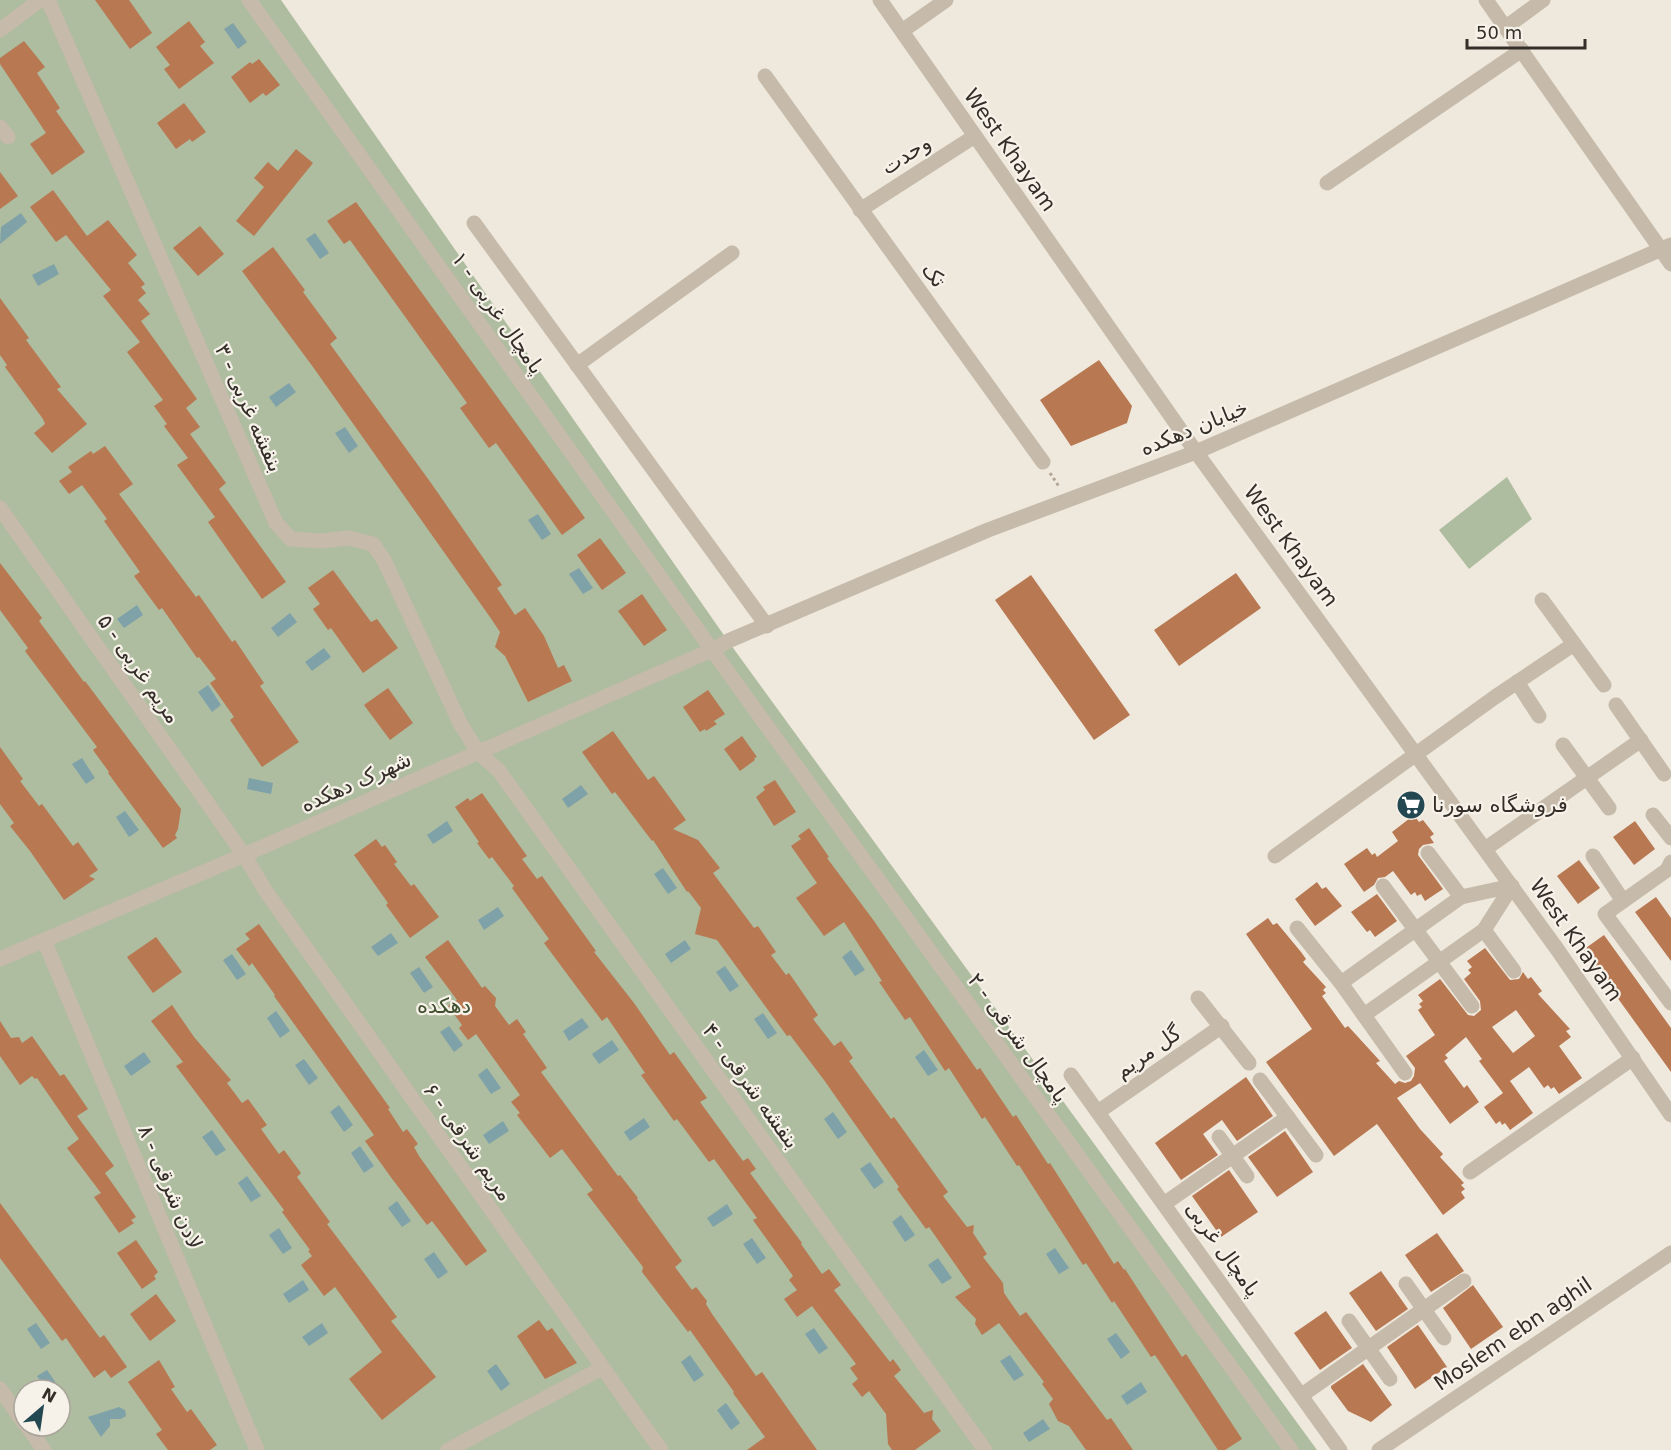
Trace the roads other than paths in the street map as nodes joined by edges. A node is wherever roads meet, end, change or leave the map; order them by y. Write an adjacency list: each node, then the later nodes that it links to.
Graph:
1 (40, 0): 9 (street)
2 (48, 0): 35 (street, بنفشه غربی - ۳)
3 (249, 0): 28 (street, پامچال غربی - ۱)
4 (880, 0): 10 (street, West Khayam)
5 (946, 0): 10 (street)
6 (1486, 0): 8 (street)
7 (1543, 0): 8 (street)
8 (1506, 27): 11 (street)
9 (0, 30)
10 (902, 31): 13 (street, West Khayam)
11 (1522, 50): 14 (street); 17 (street)
12 (765, 76): 15 (street, تک)
13 (975, 136): 15 (street, وحدت); 21 (street, West Khayam)
14 (1327, 183)
15 (860, 210): 22 (street, تک)
16 (474, 223): 20 (street)
17 (1666, 248): 19 (street); 21 (street, خیابان دهکده)
18 (732, 253): 20 (street)
19 (1671, 264)
20 (578, 365): 25 (street)
21 (1196, 452): 25 (street, خیابان دهکده); 36 (street, West Khayam)
22 (1043, 462)
23 (0, 508): 44 (street, مریم غربی - ۵)
24 (1542, 600): 27 (street)
25 (766, 626): 26 (street, خیابان دهکده)
26 (728, 641): 28 (street, شهرک دهکده)
27 (1574, 644): 29 (street); 30 (street)
28 (712, 650): 35 (street, شهرک دهکده); 95 (street, پامچال شرقی - ۲)
29 (1517, 682): 32 (street); 36 (street)
30 (1604, 685)
31 (1616, 705): 33 (street)
32 (1539, 716)
33 (1641, 740): 37 (street); 38 (street)
34 (1563, 745): 38 (street)
35 (478, 752): 44 (street, شهرک دهکده); 94 (street, بنفشه شرقی - ۴)
36 (1417, 754): 42 (street, West Khayam); 45 (street)
37 (1664, 774)
38 (1587, 777): 39 (street); 42 (street)
39 (1609, 808)
40 (1653, 815): 41 (street)
41 (1671, 838)
42 (1485, 849): 49 (street, West Khayam)
43 (1428, 853): 50 (street)
44 (244, 855): 55 (street, شهرک دهکده); 86 (street, مریم شرقی - ۶)
45 (1275, 856)
46 (1593, 856): 51 (street)
47 (1670, 869): 51 (street)
48 (1383, 886): 53 (street)
49 (1512, 886): 50 (street); 54 (street); 65 (street, West Khayam)
50 (1461, 897): 53 (street)
51 (1623, 901): 61 (street)
52 (1297, 928): 59 (street)
53 (1415, 930): 57 (street); 59 (street)
54 (1484, 930): 57 (street); 58 (street)
55 (44, 940): 56 (street, شهرک دهکده); 91 (street, لادن شرقی - ۸)
56 (3, 952)
57 (1439, 962): 62 (street); 63 (street)
58 (1514, 971)
59 (1341, 983): 63 (street)
60 (1198, 998): 64 (street)
61 (1671, 1003)
62 (1472, 1006)
63 (1364, 1015): 67 (street)
64 (1222, 1026): 66 (street); 70 (street, گل مریم)
65 (1633, 1058): 71 (street, West Khayam); 76 (street)
66 (1249, 1063)
67 (1405, 1073)
68 (1071, 1075): 70 (street, پامچال غربی)
69 (1260, 1080): 72 (street)
70 (1098, 1113): 78 (street, پامچال غربی)
71 (1671, 1114)
72 (1288, 1118): 74 (street); 75 (street)
73 (1219, 1137): 75 (street)
74 (1316, 1155)
75 (1233, 1156): 77 (street); 78 (street)
76 (1470, 1172)
77 (1247, 1176)
78 (1164, 1204): 89 (street, پامچال غربی)
79 (1671, 1253): 97 (street, Moslem ebn aghil)
80 (1464, 1281): 82 (street)
81 (1406, 1284): 82 (street)
82 (1424, 1310): 84 (street); 85 (street)
83 (1349, 1321): 85 (street)
84 (1444, 1338)
85 (1369, 1348): 87 (street); 89 (street)
86 (602, 1368): 92 (street); 93 (street, مریم شرقی - ۶)
87 (1390, 1379)
88 (0, 1389): 90 (street)
89 (1302, 1395): 96 (street, پامچال غربی)
90 (12, 1406)
91 (257, 1450)
92 (448, 1450)
93 (661, 1450)
94 (985, 1450)
95 (1291, 1450)
96 (1340, 1450)
97 (1379, 1450)

